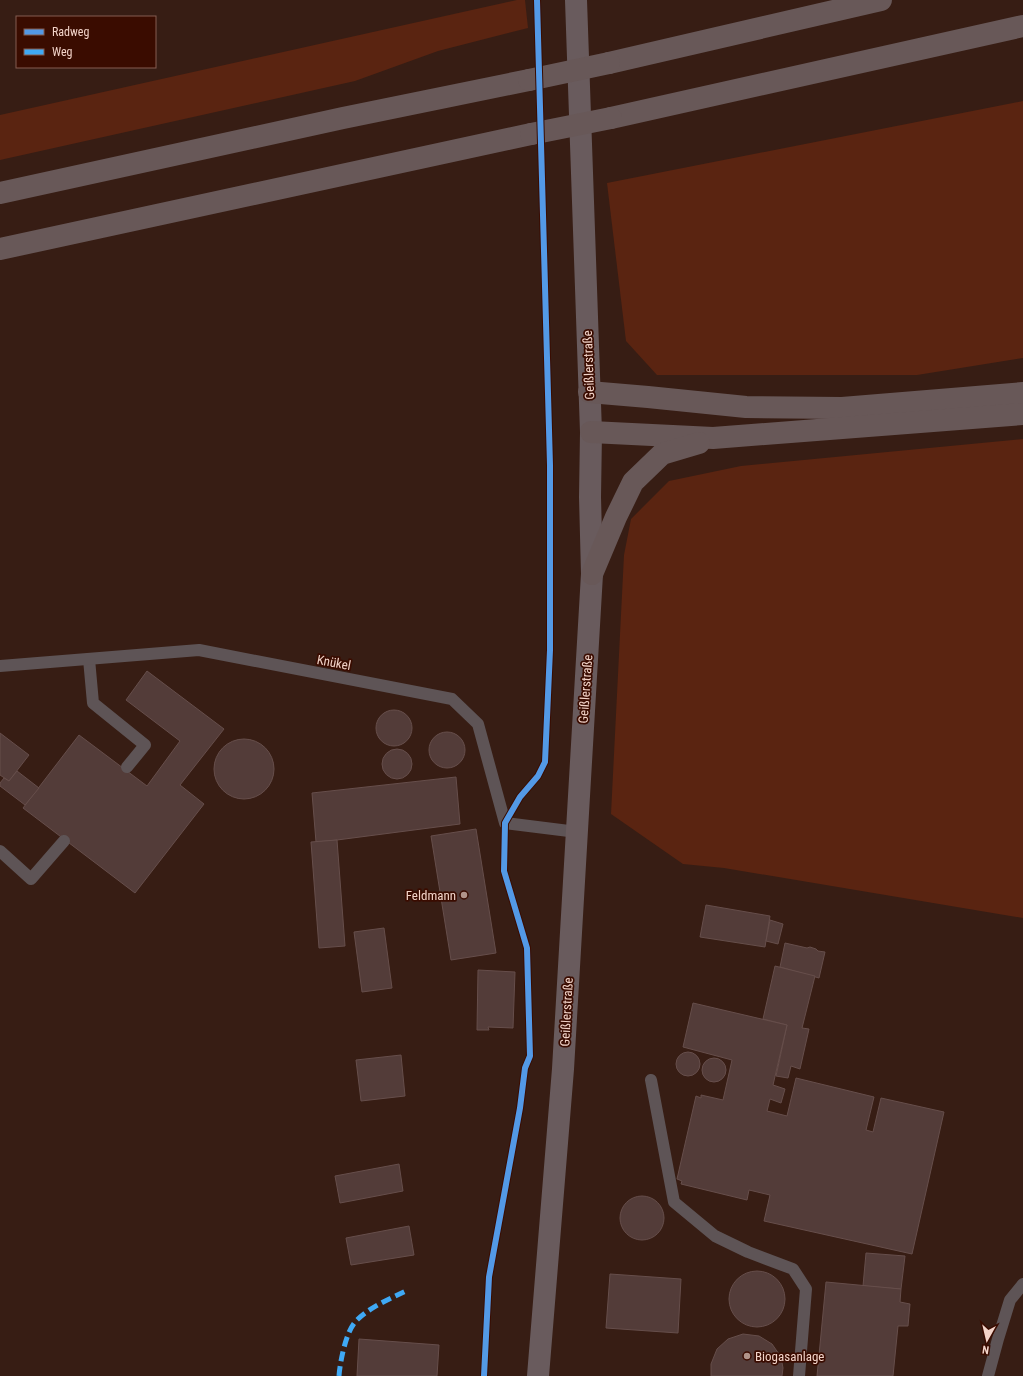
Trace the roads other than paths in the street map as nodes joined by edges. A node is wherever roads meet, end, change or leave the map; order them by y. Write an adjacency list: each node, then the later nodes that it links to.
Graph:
1 (576, 0): 8 (main road, Geißlerstraße)
2 (881, 0): 6 (highway, bridge)
3 (1023, 26): 4 (highway)
4 (997, 32): 5 (highway); 7 (highway, bridge)
5 (1023, 32)
6 (0, 193)
7 (0, 249)
8 (589, 392): 9 (highway); 11 (main road, Geißlerstraße)
9 (1023, 393)
10 (1023, 414): 12 (highway)
11 (591, 432): 12 (highway); 13 (main road, Geißlerstraße)
12 (713, 438): 13 (highway)
13 (592, 574): 17 (main road, Geißlerstraße)
14 (89, 659): 15 (lane, Knükel); 16 (lane); 17 (lane, Knükel)
15 (0, 666)
16 (127, 766)
17 (577, 832): 22 (main road, Geißlerstraße)
18 (64, 841): 19 (lane)
19 (0, 851)
20 (651, 1080): 23 (lane)
21 (1023, 1284): 24 (lane)
22 (538, 1376)
23 (799, 1376)
24 (988, 1376)

